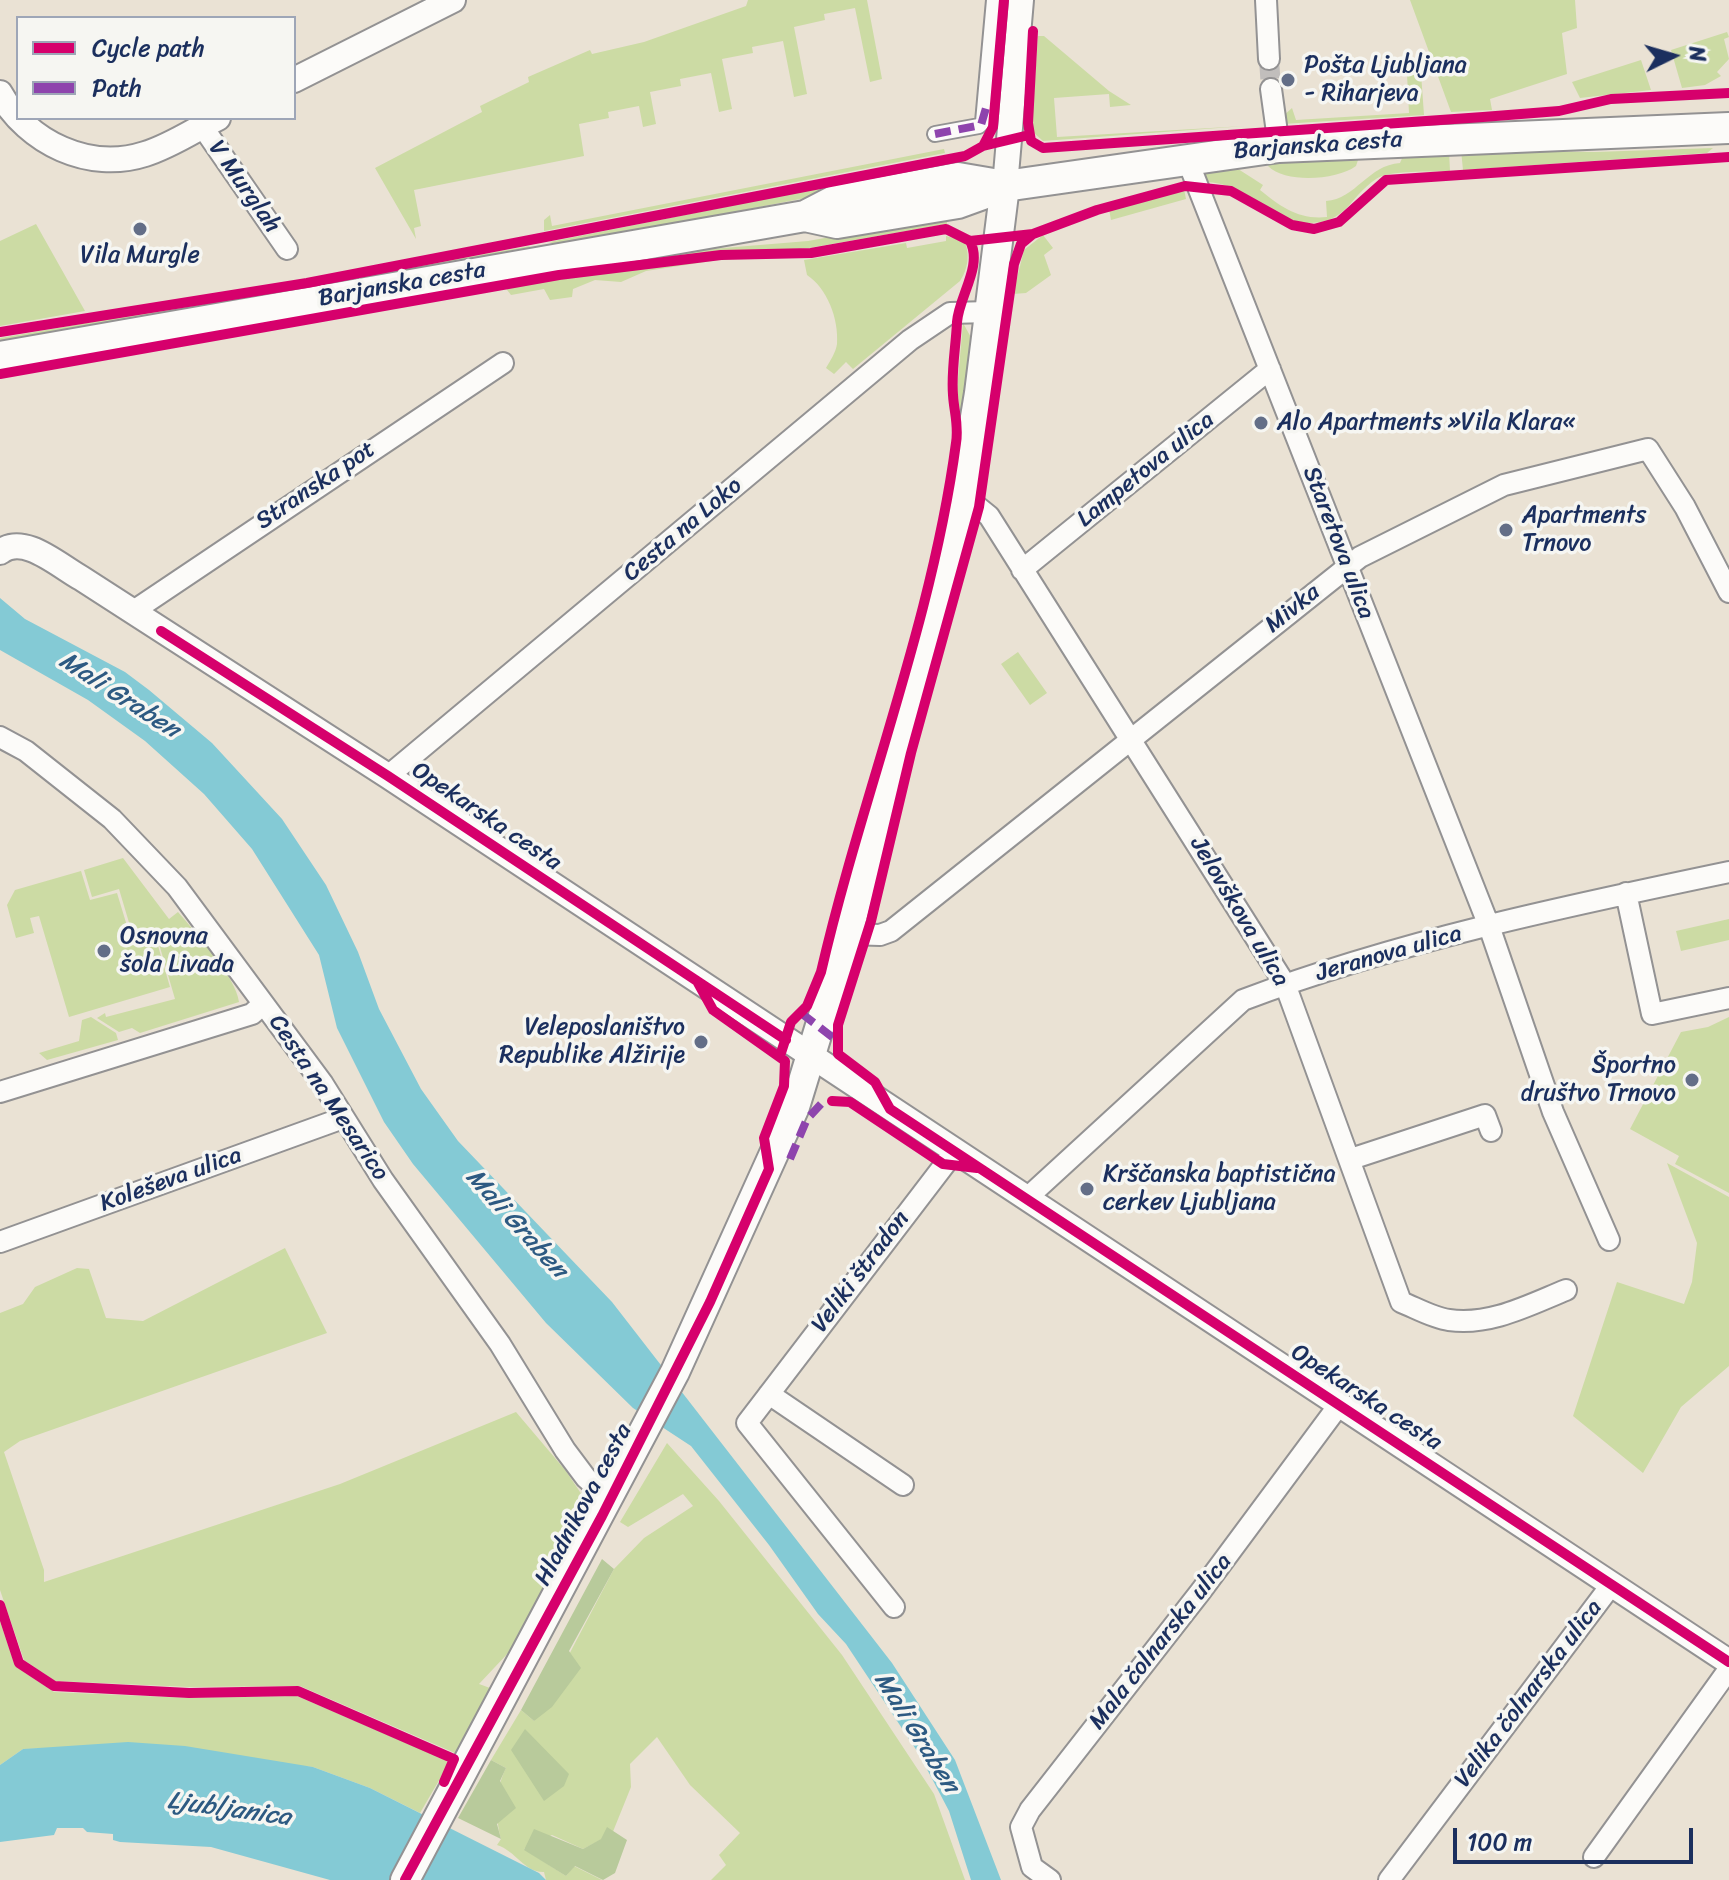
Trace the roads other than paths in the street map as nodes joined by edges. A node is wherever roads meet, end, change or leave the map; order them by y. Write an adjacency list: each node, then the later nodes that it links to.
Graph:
1 (453, 0): 6 (street)
2 (994, 0): 13 (street)
3 (1021, 0): 16 (street)
4 (1266, 0): 5 (street)
5 (1269, 59)
6 (296, 79)
7 (1271, 89): 14 (street)
8 (0, 93): 9 (street, V Murglah)
9 (16, 115)
10 (20, 120): 11 (street, V Murglah)
11 (210, 122): 17 (street, V Murglah)
12 (1729, 128): 14 (main road, Barjanska cesta)
13 (935, 134)
14 (1279, 147): 15 (main road, Barjanska cesta)
15 (1187, 159): 16 (main road, Barjanska cesta); 21 (street, Staretova ulica)
16 (1005, 186): 18 (main road, Hladnikova cesta); 19 (main road, Barjanska cesta)
17 (287, 249)
18 (989, 312): 22 (main road, Hladnikova cesta); 30 (street, Cesta na Loko)
19 (0, 357)
20 (503, 363): 27 (street, Stranska pot)
21 (1270, 369): 24 (street, Staretova ulica); 25 (street, Lampetova ulica)
22 (963, 495): 25 (street, Jelovškova ulica); 34 (main road, Hladnikova cesta)
23 (0, 552): 27 (street, Opekarska cesta)
24 (1346, 566): 26 (street, Mivka); 29 (street, Mivka); 33 (street, Staretova ulica)
25 (1022, 570): 29 (street, Jelovškova ulica)
26 (1729, 592)
27 (132, 612): 30 (street, Opekarska cesta)
28 (0, 737): 37 (street, Cesta na Mesarico)
29 (1132, 739): 34 (street, Mivka); 35 (street, Jelovškova ulica)
30 (388, 776): 38 (street, Opekarska cesta)
31 (1729, 872): 32 (street, Jeranova ulica)
32 (1626, 893): 33 (street, Jeranova ulica); 36 (street)
33 (1489, 926): 35 (street, Jeranova ulica); 45 (street, Staretova ulica)
34 (848, 934): 38 (main road, Hladnikova cesta)
35 (1285, 984): 43 (street, Jelovškova ulica); 44 (street, Jeranova ulica)
36 (1729, 998)
37 (263, 1004): 39 (street); 40 (street, Cesta na Mesarico)
38 (810, 1056): 42 (street, Opekarska cesta); 51 (main road, Hladnikova cesta)
39 (0, 1092)
40 (343, 1118): 46 (street, Koleševa ulica); 51 (street, Cesta na Mesarico)
41 (1491, 1131): 43 (street)
42 (955, 1151): 44 (street, Opekarska cesta); 48 (street, Veliki štradon)
43 (1351, 1159): 47 (street, Jelovškova ulica)
44 (1027, 1198): 49 (street, Opekarska cesta)
45 (1609, 1240)
46 (0, 1242)
47 (1566, 1290)
48 (769, 1394): 50 (street); 53 (street, Veliki štradon)
49 (1339, 1405): 52 (street, Opekarska cesta); 58 (street, Mala čolnarska ulica)
50 (903, 1485)
51 (610, 1499): 57 (main road, Hladnikova cesta)
52 (1612, 1584): 54 (street, Opekarska cesta); 59 (street, Velika čolnarska ulica)
53 (894, 1607)
54 (1729, 1662)
55 (1729, 1669): 56 (street)
56 (1594, 1857)
57 (405, 1880)
58 (1050, 1880)
59 (1389, 1880)

